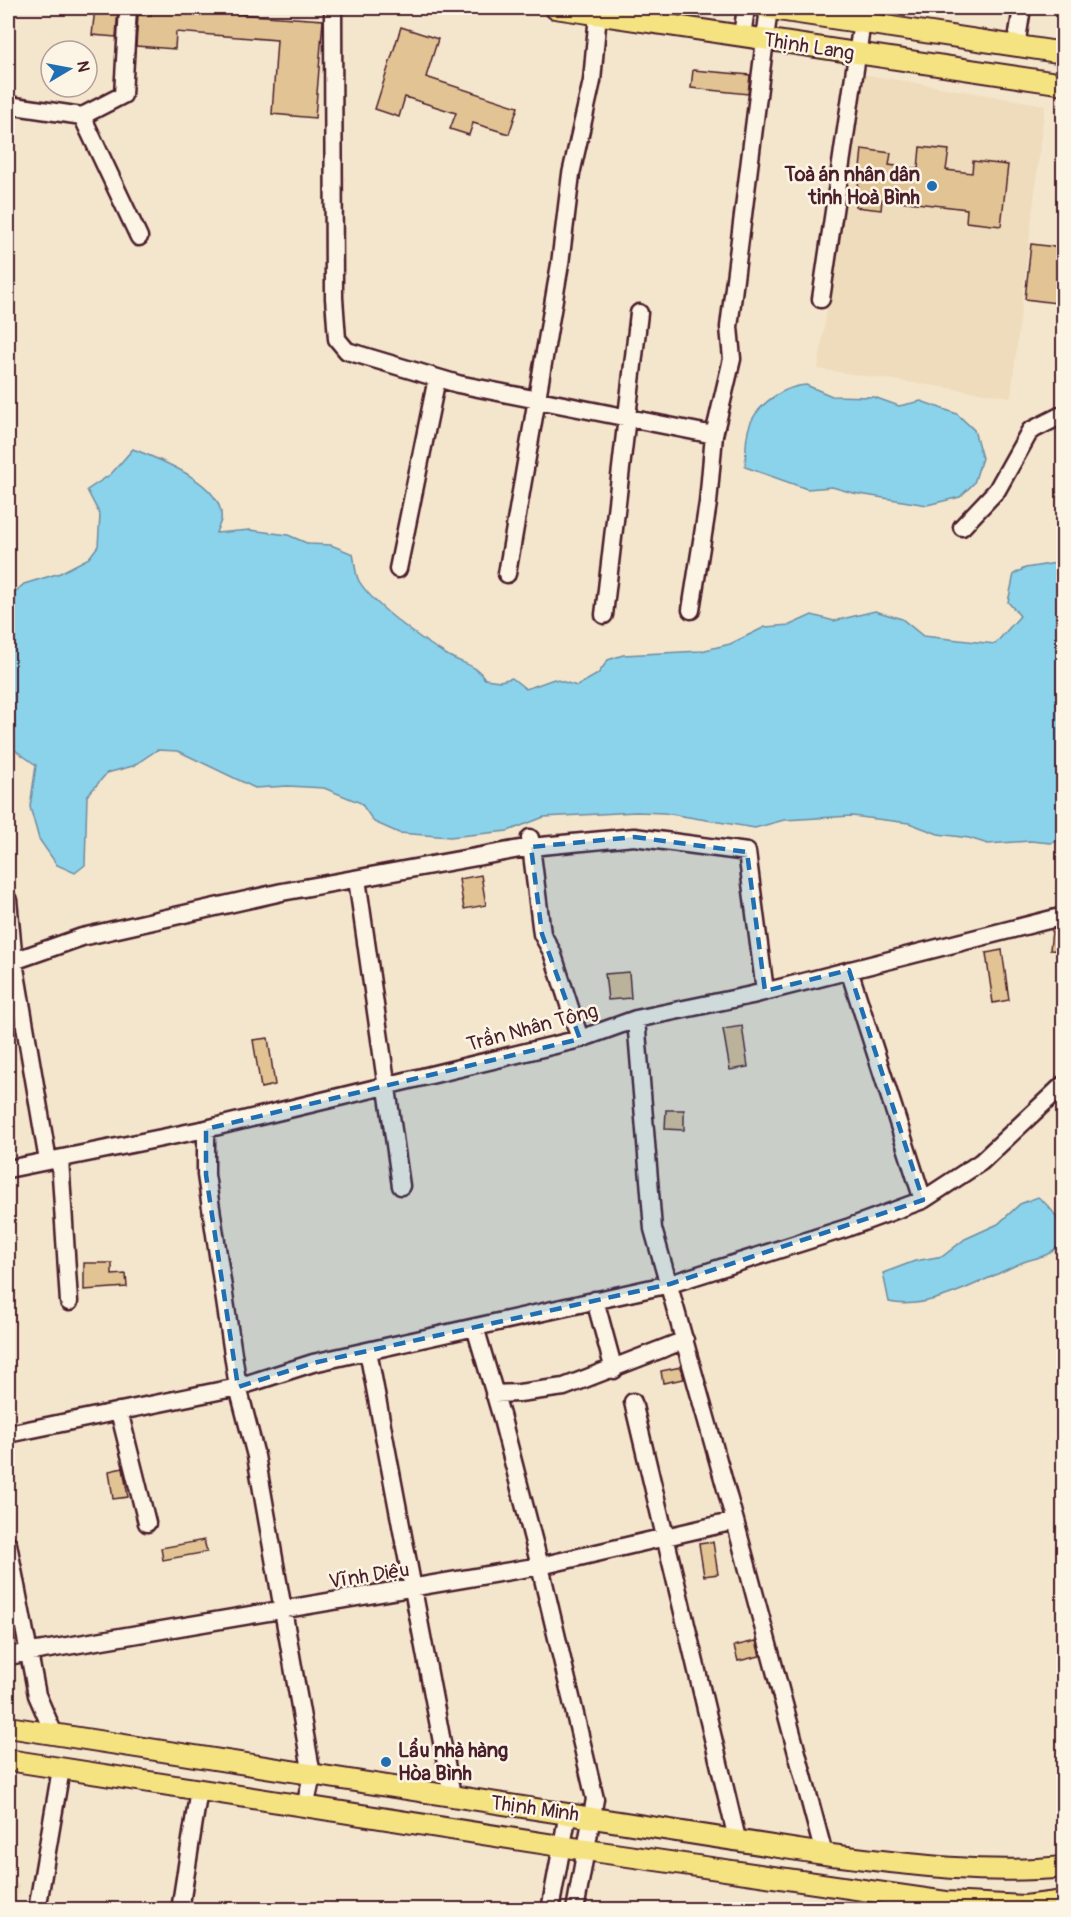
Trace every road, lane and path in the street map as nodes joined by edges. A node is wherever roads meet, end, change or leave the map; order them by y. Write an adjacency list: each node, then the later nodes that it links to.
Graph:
1 (128, 8): 17 (street)
2 (333, 8): 21 (street)
3 (555, 8): 8 (main road, Thịnh Lang)
4 (746, 8): 10 (street)
5 (765, 8): 6 (main road, Thịnh Lang)
6 (770, 8): 9 (main road, Thịnh Lang); 11 (street)
7 (1022, 8): 12 (street)
8 (598, 14): 10 (main road, Thịnh Lang); 22 (street)
9 (863, 15): 12 (main road, Thịnh Lang); 13 (street)
10 (742, 36): 11 (main road, Thịnh Lang)
11 (765, 39): 13 (main road, Thịnh Lang); 25 (street)
12 (1016, 46): 14 (main road, Thịnh Lang)
13 (857, 53): 15 (main road, Thịnh Lang); 19 (street)
14 (1064, 53)
15 (1064, 84)
16 (8, 105): 17 (street)
17 (82, 117): 18 (street)
18 (139, 237)
19 (821, 299)
20 (639, 313): 24 (street)
21 (437, 378): 22 (street); 27 (street)
22 (538, 401): 24 (street); 28 (street)
23 (1063, 412): 26 (street)
24 (627, 419): 25 (street); 30 (street)
25 (714, 435): 29 (street)
26 (962, 527)
27 (398, 569)
28 (507, 574)
29 (691, 610)
30 (604, 615)
31 (530, 842): 32 (street); 37 (street); 39 (street)
32 (357, 879): 35 (street); 41 (street)
33 (8, 900): 35 (street)
34 (1064, 916): 36 (street, Trần Nhân Tông)
35 (11, 963): 43 (street)
36 (849, 970): 37 (street, Trần Nhân Tông); 46 (street)
37 (765, 991): 38 (street, Trần Nhân Tông)
38 (636, 1019): 39 (street, Trần Nhân Tông); 47 (street)
39 (580, 1040): 41 (street, Trần Nhân Tông)
40 (1064, 1084): 46 (street)
41 (386, 1085): 42 (street, Trần Nhân Tông); 45 (street)
42 (206, 1129): 43 (street, Trần Nhân Tông); 54 (street)
43 (54, 1160): 44 (street, Trần Nhân Tông); 49 (street)
44 (8, 1169)
45 (401, 1186)
46 (923, 1200): 47 (street)
47 (670, 1284): 48 (street); 51 (street)
48 (596, 1300): 50 (street); 53 (street)
49 (69, 1302)
50 (475, 1327): 52 (street); 55 (street)
51 (686, 1340): 53 (street); 59 (street)
52 (368, 1351): 54 (street); 64 (street)
53 (614, 1370): 55 (street)
54 (238, 1387): 57 (street); 65 (street)
55 (494, 1394): 63 (street)
56 (633, 1402): 61 (street)
57 (119, 1411): 58 (street); 60 (street)
58 (8, 1434)
59 (735, 1521): 61 (street, Vĩnh Diệu); 81 (street)
60 (147, 1523)
61 (665, 1538): 63 (street, Vĩnh Diệu); 78 (street)
62 (8, 1544): 66 (street)
63 (540, 1566): 64 (street, Vĩnh Diệu); 77 (street)
64 (412, 1589): 65 (street, Vĩnh Diệu); 74 (street)
65 (283, 1610): 66 (street, Vĩnh Diệu); 72 (street)
66 (27, 1653): 67 (street, Vĩnh Diệu); 69 (street)
67 (8, 1656)
68 (8, 1727): 69 (main road, Thịnh Minh)
69 (54, 1734): 72 (main road, Thịnh Minh)
70 (8, 1760): 71 (main road, Thịnh Minh)
71 (61, 1769): 73 (main road, Thịnh Minh); 85 (street)
72 (312, 1775): 74 (main road, Thịnh Minh); 75 (street)
73 (199, 1789): 75 (main road, Thịnh Minh); 86 (street)
74 (452, 1796): 76 (main road, Thịnh Minh)
75 (305, 1807): 79 (main road, Thịnh Minh)
76 (568, 1813): 77 (main road, Thịnh Minh); 79 (street)
77 (593, 1816): 78 (main road, Thịnh Minh); 80 (street)
78 (737, 1839): 81 (main road, Thịnh Minh)
79 (562, 1846): 80 (main road, Thịnh Minh); 87 (street)
80 (586, 1850): 83 (main road, Thịnh Minh); 88 (street)
81 (824, 1854): 82 (main road, Thịnh Minh); 83 (main road)
82 (1064, 1867)
83 (820, 1885): 84 (main road, Thịnh Minh)
84 (1064, 1901)
85 (36, 1910)
86 (180, 1910)
87 (550, 1910)
88 (575, 1910)

